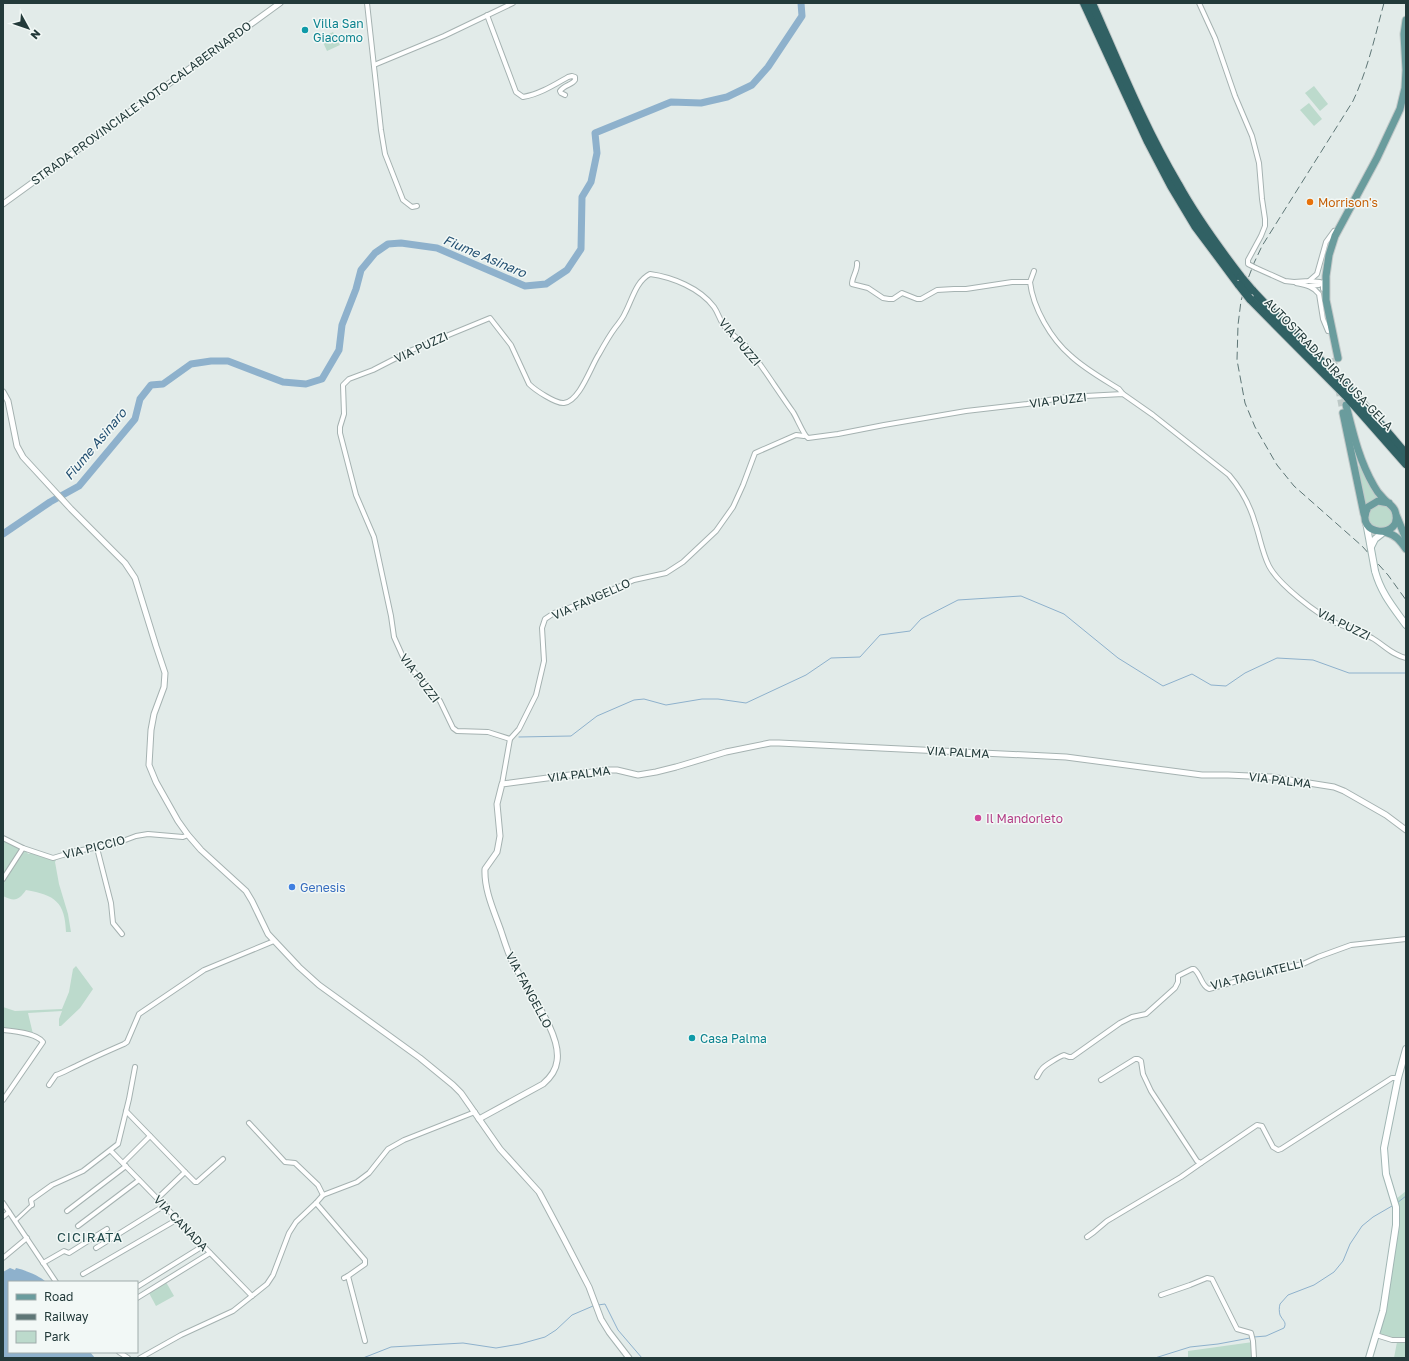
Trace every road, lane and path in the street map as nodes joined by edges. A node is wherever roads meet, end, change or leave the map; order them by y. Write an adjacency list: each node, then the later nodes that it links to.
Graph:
1 (280, 3): 12 (street, STRADA PROVINCIALE NOTO-CALABERNARDO)
2 (367, 3): 10 (street)
3 (513, 3): 7 (street)
4 (1084, 3): 9 (highway)
5 (1092, 3): 9 (highway)
6 (1199, 3): 22 (street, bridge)
7 (486, 16): 10 (street); 11 (street)
8 (1406, 20): 14 (main road)
9 (1112, 57): 20 (highway)
10 (374, 65): 13 (street)
11 (565, 96)
12 (3, 204)
13 (417, 206)
14 (1346, 214): 15 (main road); 16 (main road)
15 (1336, 229): 19 (street); 23 (main road)
16 (1329, 255): 23 (street); 25 (main road)
17 (857, 263): 21 (street)
18 (1034, 271): 21 (street)
19 (1309, 280): 22 (street); 23 (street)
20 (1240, 281): 30 (highway, AUTOSTRADA SIRACUSA-GELA, bridge); 31 (highway, AUTOSTRADA SIRACUSA-GELA, bridge)
21 (1030, 282): 28 (street)
22 (1294, 282): 24 (street)
23 (1322, 284): 24 (street); 25 (street); 26 (main road)
24 (1309, 286): 26 (street)
25 (1330, 321): 26 (main road)
26 (1328, 331)
27 (3, 392): 44 (street)
28 (1123, 394): 29 (street, VIA PUZZI); 40 (street, VIA PUZZI)
29 (804, 436): 41 (street, VIA FANGELLO); 41 (street, VIA PUZZI)
30 (1406, 454)
31 (1406, 464)
32 (1389, 503): 33 (main road); 34 (main road); 34 (main road)
33 (1396, 516): 35 (main road); 36 (main road)
34 (1366, 520): 35 (main road); 37 (main road)
35 (1385, 532): 37 (main road); 38 (main road)
36 (1406, 539)
37 (1371, 549): 39 (main road, bridge)
38 (1406, 549)
39 (1406, 625)
40 (1406, 658)
41 (510, 740): 42 (street, VIA FANGELLO)
42 (502, 784): 43 (street, VIA PALMA); 62 (street, VIA FANGELLO)
43 (1406, 830)
44 (188, 835): 47 (street, VIA PICCIO); 51 (street)
45 (3, 838): 46 (street, VIA PICCIO)
46 (23, 848): 47 (street, VIA PICCIO); 48 (street)
47 (97, 848): 49 (street)
48 (3, 879)
49 (122, 934)
50 (1406, 939): 55 (street, VIA TAGLIATELLI)
51 (274, 941): 58 (street); 61 (street)
52 (3, 1030): 59 (street)
53 (1406, 1049): 56 (main road)
54 (135, 1067): 60 (street)
55 (1037, 1077)
56 (1398, 1078): 67 (street); 97 (main road)
57 (1101, 1080): 67 (street)
58 (49, 1085)
59 (3, 1100)
60 (126, 1111): 64 (street); 65 (street)
61 (475, 1112): 62 (street); 71 (street)
62 (479, 1120): 101 (street)
63 (249, 1123): 71 (street)
64 (150, 1136): 68 (street); 69 (street)
65 (111, 1151): 68 (street, VIA CANADA); 75 (street)
66 (223, 1158): 69 (street)
67 (1201, 1163): 84 (street)
68 (124, 1164): 70 (street, VIA CANADA); 77 (street)
69 (185, 1172): 72 (street)
70 (139, 1180): 72 (street, VIA CANADA); 82 (street)
71 (323, 1195): 74 (street)
72 (158, 1198): 76 (street, VIA CANADA)
73 (3, 1203): 78 (street)
74 (316, 1203): 95 (street); 99 (street)
75 (32, 1205): 81 (street)
76 (165, 1206): 80 (street, VIA CANADA); 87 (street)
77 (67, 1211)
78 (9, 1212): 79 (street); 81 (street)
79 (3, 1217)
80 (178, 1219): 86 (street, VIA CANADA); 91 (street)
81 (15, 1221): 85 (street)
82 (78, 1226)
83 (107, 1229): 90 (street)
84 (1087, 1237)
85 (27, 1238): 89 (street); 90 (street)
86 (203, 1246): 88 (street, VIA CANADA); 93 (street)
87 (96, 1248)
88 (210, 1253): 95 (street, VIA CANADA); 96 (street)
89 (3, 1258)
90 (43, 1263): 92 (street)
91 (83, 1274)
92 (55, 1281)
93 (138, 1285)
94 (1161, 1294): 102 (street)
95 (252, 1296): 100 (street)
96 (138, 1297)
97 (1376, 1336): 98 (street); 103 (main road)
98 (1406, 1340)
99 (365, 1341)
100 (140, 1358)
101 (629, 1358)
102 (1254, 1358)
103 (1369, 1358)

